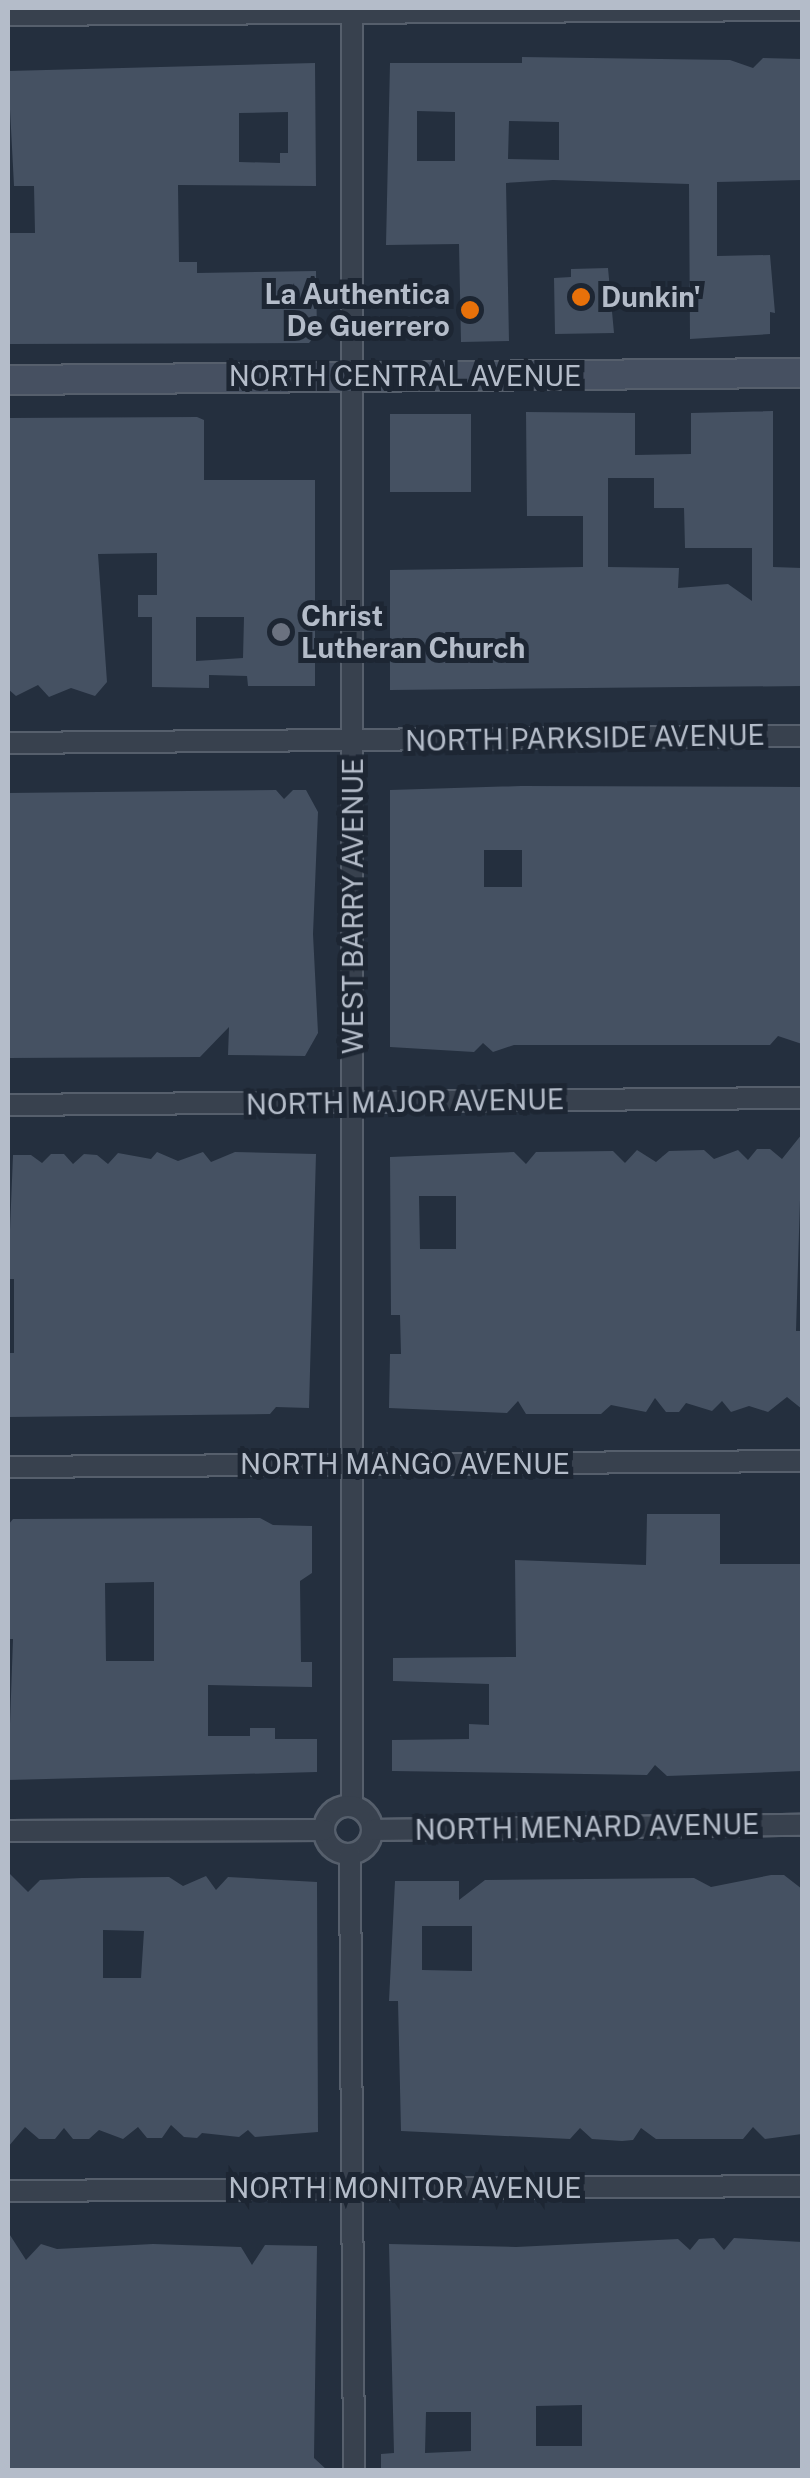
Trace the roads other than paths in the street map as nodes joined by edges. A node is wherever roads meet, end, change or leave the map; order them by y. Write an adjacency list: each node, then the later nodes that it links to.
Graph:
1 (352, 10): 2 (street); 3 (street); 5 (street, WEST BARRY AVENUE)
2 (802, 10)
3 (8, 15)
4 (802, 373): 5 (main road, NORTH CENTRAL AVENUE)
5 (352, 377): 6 (main road, NORTH CENTRAL AVENUE); 8 (street, WEST BARRY AVENUE)
6 (8, 380)
7 (802, 736): 8 (street, NORTH PARKSIDE AVENUE)
8 (352, 740): 9 (street, NORTH PARKSIDE AVENUE); 11 (street, WEST BARRY AVENUE)
9 (8, 743)
10 (802, 1098): 11 (street, NORTH MAJOR AVENUE)
11 (352, 1102): 12 (street, NORTH MAJOR AVENUE); 14 (street, WEST BARRY AVENUE)
12 (8, 1105)
13 (802, 1461): 14 (street, NORTH MANGO AVENUE)
14 (353, 1464): 15 (street, NORTH MANGO AVENUE); 16 (street, WEST BARRY AVENUE)
15 (8, 1467)
16 (352, 1805): 18 (street); 19 (street)
17 (802, 1825): 19 (street, NORTH MENARD AVENUE)
18 (324, 1830): 20 (street); 21 (street)
19 (372, 1830): 21 (street)
20 (8, 1831)
21 (350, 1854): 23 (street)
22 (802, 2186): 23 (street, NORTH MONITOR AVENUE)
23 (354, 2189): 24 (street, NORTH MONITOR AVENUE); 25 (street)
24 (8, 2191)
25 (354, 2470)

